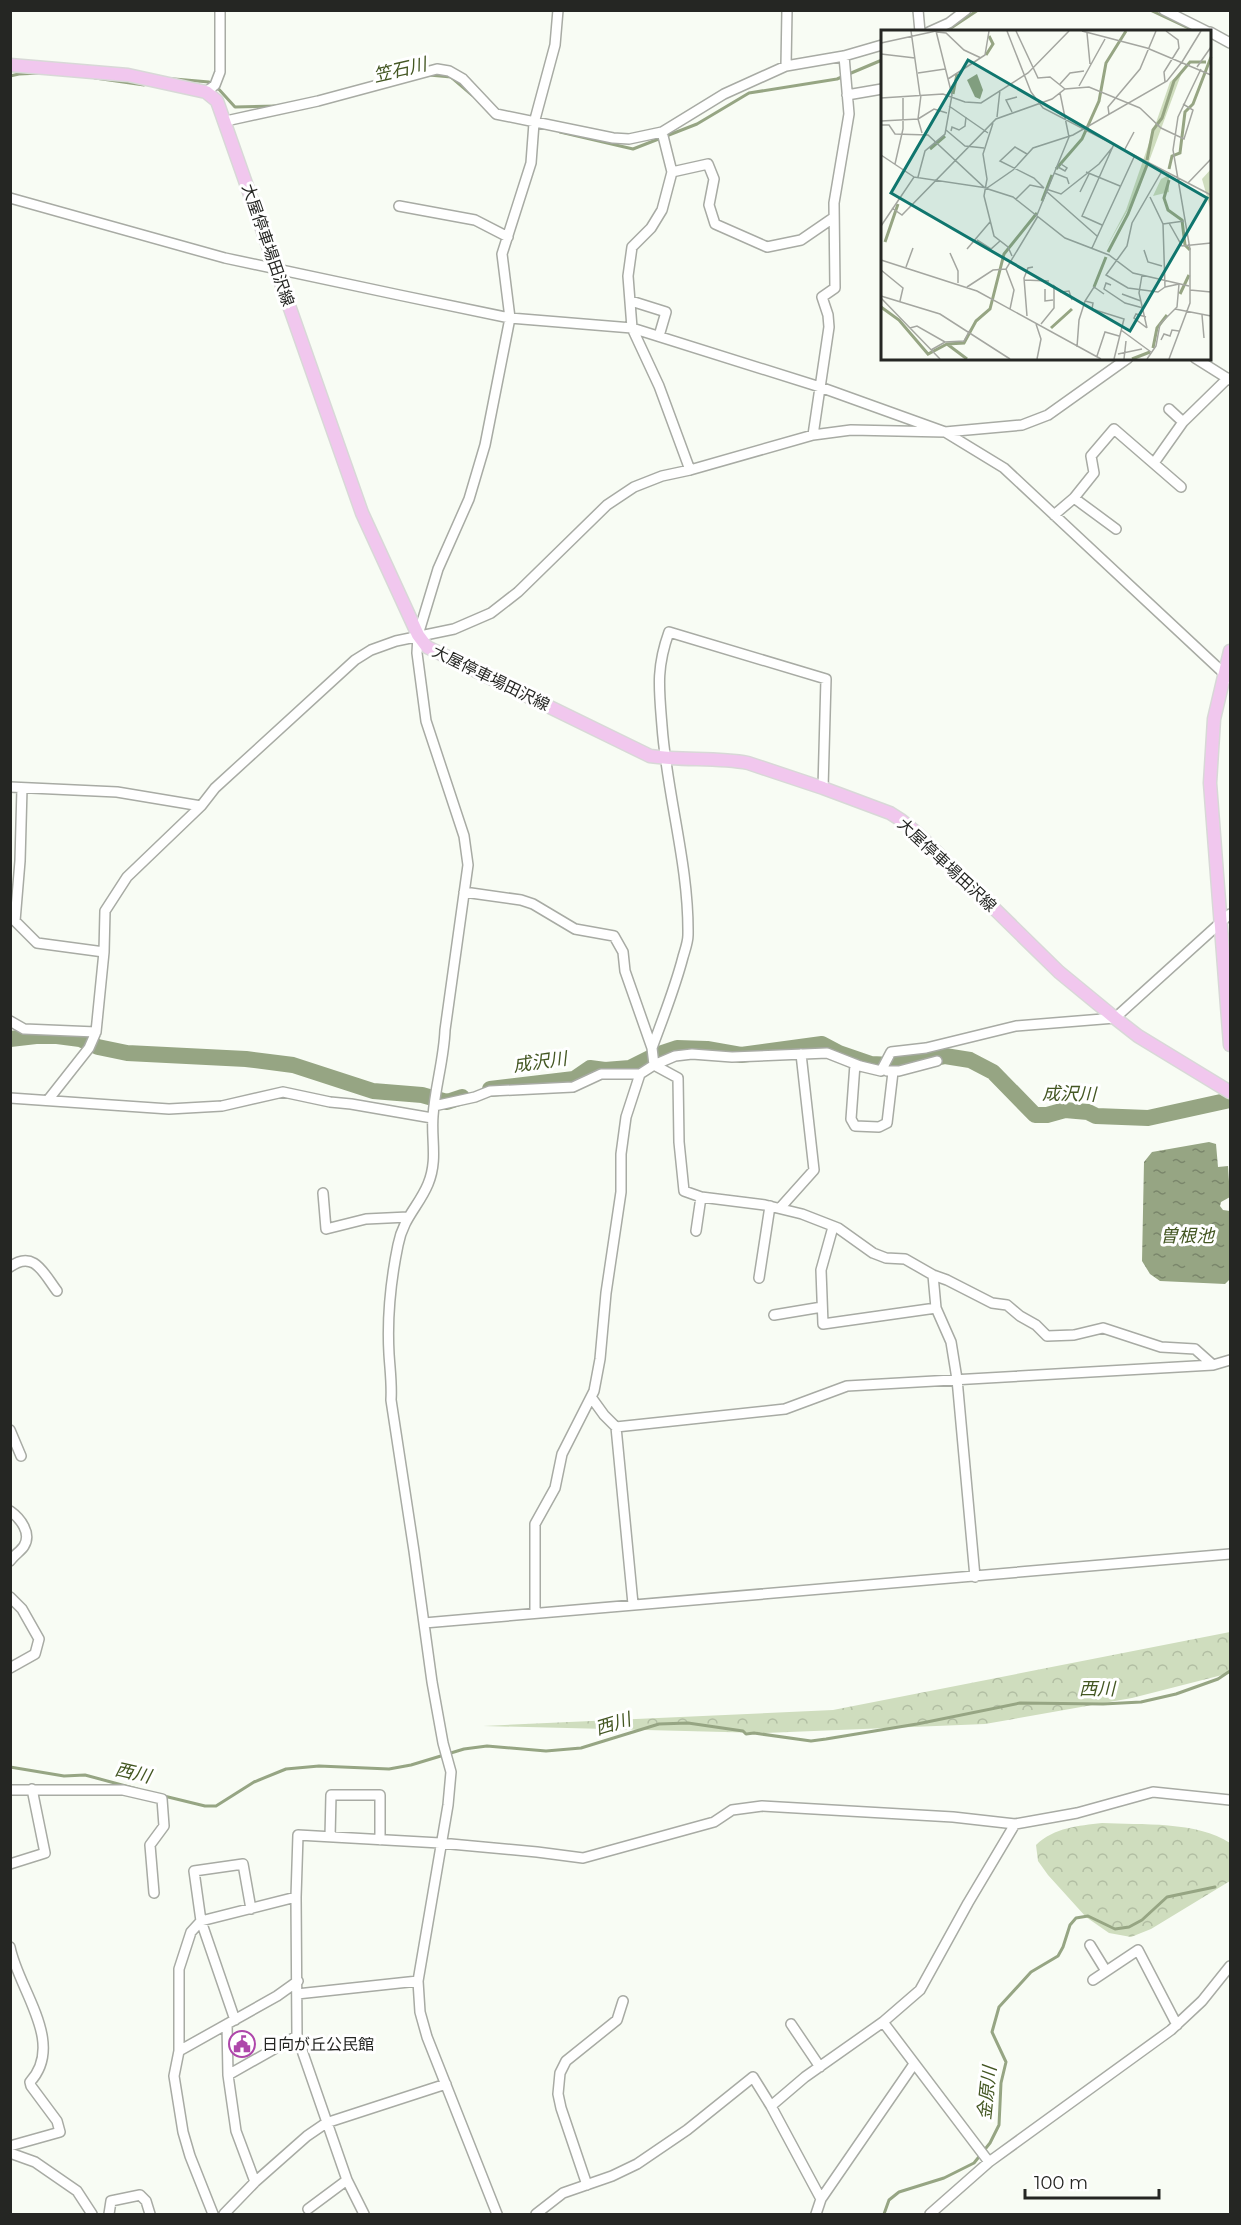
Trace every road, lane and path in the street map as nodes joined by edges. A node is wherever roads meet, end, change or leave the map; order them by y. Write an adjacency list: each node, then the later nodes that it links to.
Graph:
1 (220, 10): 17 (street)
2 (558, 10): 20 (street)
3 (787, 10): 15 (street)
4 (918, 10): 7 (street)
5 (966, 10): 8 (street)
6 (1164, 10): 9 (street)
7 (920, 30)
8 (933, 30)
9 (1205, 30)
10 (1211, 33): 11 (street)
11 (1230, 43)
12 (881, 45): 13 (street)
13 (844, 56): 15 (street); 18 (street)
14 (10, 65): 17 (main road)
15 (786, 66): 21 (street)
16 (881, 89): 18 (street)
17 (206, 92): 19 (main road, 大屋停車場田沢線)
18 (847, 95): 25 (street)
19 (226, 121): 20 (street); 27 (main road, 大屋停車場田沢線)
20 (534, 123): 21 (street); 26 (street)
21 (662, 132): 22 (street)
22 (672, 172): 25 (street); 28 (street)
23 (10, 198): 27 (street)
24 (399, 206): 26 (street)
25 (833, 218): 35 (street)
26 (508, 237): 29 (street)
27 (275, 268): 29 (street); 46 (main road, 大屋停車場田沢線)
28 (631, 300): 30 (street); 31 (street)
29 (510, 318): 30 (street); 46 (street)
30 (632, 328): 31 (street); 41 (street)
31 (659, 336): 35 (street)
32 (1125, 360): 38 (street)
33 (1198, 360): 34 (street)
34 (1229, 379): 37 (street)
35 (820, 387): 38 (street); 39 (street)
36 (1169, 409): 37 (street)
37 (1183, 422): 40 (street)
38 (945, 432): 39 (street); 44 (street)
39 (813, 435): 41 (street)
40 (1154, 463): 42 (street); 43 (street)
41 (690, 470): 46 (street)
42 (1181, 487)
43 (1074, 498): 44 (street); 45 (street)
44 (1054, 515): 48 (street)
45 (1116, 529)
46 (418, 635): 49 (main road, 大屋停車場田沢線); 53 (street); 54 (street)
47 (1230, 651): 48 (main road)
48 (1227, 676): 56 (main road)
49 (664, 759): 52 (main road, 大屋停車場田沢線); 52 (street); 62 (street)
50 (10, 787): 51 (street)
51 (22, 788): 53 (street); 57 (street)
52 (823, 788): 58 (main road, 大屋停車場田沢線)
53 (201, 806): 57 (street)
54 (464, 892): 62 (street); 73 (street)
55 (1230, 914): 56 (street)
56 (1220, 924): 58 (street); 61 (main road)
57 (104, 952): 60 (street)
58 (1114, 1018): 67 (street); 70 (main road, 大屋停車場田沢線)
59 (10, 1021): 60 (street)
60 (95, 1034): 72 (street)
61 (1230, 1046)
62 (652, 1048): 65 (street)
63 (801, 1054): 65 (street); 66 (street); 78 (street)
64 (937, 1061): 68 (street)
65 (654, 1062): 69 (street); 76 (street)
66 (855, 1064): 67 (street); 68 (street)
67 (882, 1069): 68 (street)
68 (892, 1072)
69 (640, 1074): 73 (street); 92 (street)
70 (1230, 1092)
71 (10, 1098): 72 (street)
72 (48, 1100): 74 (street)
73 (434, 1104): 74 (street)
74 (432, 1118): 79 (street)
75 (323, 1193): 79 (street)
76 (701, 1197): 77 (street); 81 (street)
77 (770, 1206): 78 (street); 84 (street)
78 (780, 1208): 80 (street)
79 (408, 1217): 104 (street)
80 (833, 1227): 83 (street); 86 (street)
81 (696, 1231)
82 (10, 1267): 85 (street)
83 (933, 1275): 87 (street); 90 (street)
84 (759, 1278)
85 (57, 1291)
86 (822, 1307): 87 (street); 88 (street)
87 (936, 1308): 91 (street)
88 (774, 1315)
89 (1230, 1360): 90 (street)
90 (1213, 1365): 91 (street)
91 (957, 1380): 93 (street); 100 (street)
92 (591, 1397): 93 (street); 103 (street)
93 (616, 1427): 102 (street)
94 (10, 1430): 95 (street)
95 (13, 1442): 96 (street)
96 (21, 1456)
97 (10, 1511): 99 (street)
98 (1230, 1554): 100 (street)
99 (10, 1561)
100 (975, 1577): 102 (street)
101 (10, 1596): 105 (street)
102 (633, 1604): 103 (street)
103 (535, 1613): 104 (street)
104 (424, 1623): 112 (street)
105 (10, 1668)
106 (32, 1788): 107 (street); 113 (street); 114 (street)
107 (10, 1790)
108 (1230, 1800): 109 (street)
109 (1015, 1824): 112 (street); 128 (street)
110 (330, 1837): 111 (street); 111 (street); 115 (street)
111 (380, 1840): 112 (street)
112 (440, 1843): 124 (street)
113 (10, 1864)
114 (154, 1893)
115 (296, 1897): 116 (street); 123 (street)
116 (251, 1909): 117 (street); 117 (street)
117 (201, 1921): 127 (street); 132 (street)
118 (1090, 1945): 121 (street)
119 (10, 1947): 139 (street)
120 (1230, 1966): 130 (street)
121 (1106, 1971): 122 (street); 130 (street)
122 (1094, 1980)
123 (298, 1981): 125 (street); 127 (street)
124 (418, 1981): 125 (street); 136 (street)
125 (297, 1994): 131 (street)
126 (624, 2001): 144 (street)
127 (231, 2022): 132 (street); 135 (street)
128 (883, 2022): 133 (street); 134 (street)
129 (790, 2024): 134 (street)
130 (1178, 2025): 141 (street)
131 (297, 2036): 135 (street); 138 (street)
132 (179, 2051): 150 (street)
133 (914, 2064): 141 (street); 145 (street)
134 (820, 2067): 137 (street)
135 (228, 2075): 143 (street)
136 (446, 2084): 138 (street); 153 (street)
137 (771, 2106): 144 (street); 145 (street)
138 (326, 2123): 142 (street); 143 (street)
139 (10, 2146)
140 (10, 2153): 147 (street)
141 (989, 2162): 156 (street)
142 (347, 2180): 146 (street); 152 (street)
143 (255, 2182): 151 (street)
144 (586, 2185): 154 (street)
145 (821, 2199): 155 (street)
146 (309, 2209)
147 (92, 2214)
148 (109, 2214): 149 (street)
149 (150, 2214)
150 (213, 2214)
151 (224, 2214)
152 (364, 2214)
153 (497, 2214)
154 (537, 2214)
155 (816, 2214)
156 (930, 2214)

